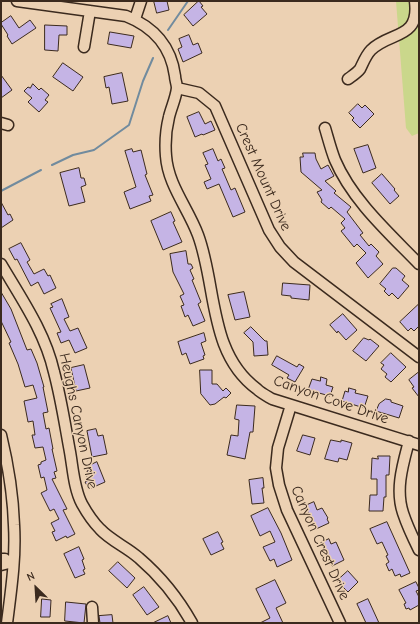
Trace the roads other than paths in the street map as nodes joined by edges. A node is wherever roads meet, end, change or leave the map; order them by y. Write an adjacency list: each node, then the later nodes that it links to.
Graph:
1 (17, 1): 4 (street, Canyon Cove Drive)
2 (141, 1): 5 (street)
3 (415, 1): 7 (street)
4 (90, 11): 5 (street, Canyon Cove Drive); 6 (street)
5 (135, 20): 8 (street, Canyon Cove Drive)
6 (84, 47)
7 (348, 79)
8 (177, 88): 12 (street, Crest Mount Drive); 13 (street, Canyon Cove Drive)
9 (325, 128): 11 (street)
10 (1, 264): 22 (street, Heughs Canyon Drive)
11 (419, 264)
12 (419, 357)
13 (291, 405): 15 (street, Canyon Cove Drive); 23 (street, Canyon Crest Drive)
14 (1, 435): 18 (street)
15 (409, 441): 16 (street, Canyon Cove Drive); 17 (street)
16 (419, 445)
17 (419, 550)
18 (6, 563): 20 (street)
19 (92, 607): 21 (street)
20 (7, 623)
21 (93, 623)
22 (192, 623)
23 (340, 623)

